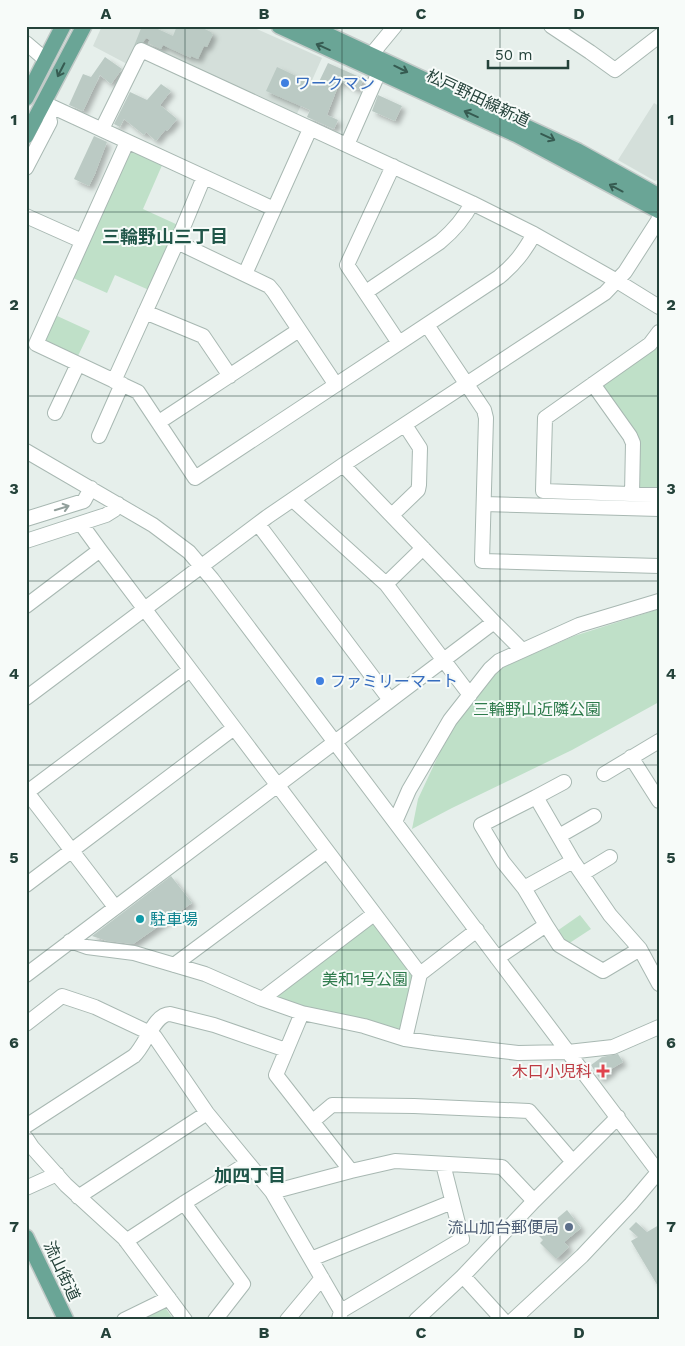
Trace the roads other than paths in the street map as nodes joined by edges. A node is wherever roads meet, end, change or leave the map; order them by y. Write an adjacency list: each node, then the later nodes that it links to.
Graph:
1 (63, 26): 10 (main road)
2 (84, 26): 13 (main road, one-way to 13)
3 (278, 26): 11 (main road, 松戸野田線新道, one-way to 3)
4 (309, 26): 9 (main road, 松戸野田線新道)
5 (395, 26): 9 (street)
6 (560, 28): 7 (street)
7 (659, 36)
8 (26, 43): 10 (street)
9 (371, 55): 22 (main road, 松戸野田線新道, one-way to 22)
10 (46, 60): 12 (main road)
11 (379, 72): 18 (street); 25 (main road, 松戸野田線新道, one-way to 11)
12 (26, 98)
13 (46, 108): 14 (street); 16 (main road); 20 (street)
14 (102, 129): 15 (street); 17 (street)
15 (310, 129): 18 (street); 24 (street)
16 (26, 136)
17 (127, 142): 21 (street); 29 (street)
18 (347, 145): 19 (street)
19 (393, 166): 23 (street); 33 (street)
20 (26, 168)
21 (204, 177): 24 (street); 30 (street)
22 (659, 196)
23 (472, 202): 28 (street); 33 (street)
24 (274, 209): 31 (street)
25 (659, 211)
26 (26, 216): 29 (street)
27 (659, 219): 32 (street)
28 (534, 234): 32 (street); 36 (street)
29 (82, 241): 40 (street)
30 (176, 242): 31 (street); 35 (street)
31 (245, 274): 37 (street)
32 (618, 281): 34 (street); 43 (street)
33 (366, 292): 39 (street)
34 (659, 308)
35 (145, 312): 41 (street); 42 (street)
36 (427, 325): 39 (street); 43 (street)
37 (299, 330): 41 (street); 45 (street)
38 (659, 332): 44 (street)
39 (399, 343): 45 (street)
40 (78, 364): 42 (street); 46 (street)
41 (230, 376): 47 (street)
42 (118, 382): 47 (street); 49 (street)
43 (467, 384): 48 (street); 57 (street)
44 (593, 384): 53 (street); 53 (street)
45 (336, 385): 47 (street)
46 (55, 413)
47 (159, 422)
48 (405, 425): 51 (street); 59 (street)
49 (99, 436)
50 (26, 452): 52 (street)
51 (344, 465): 55 (street); 59 (street)
52 (90, 488): 56 (street); 60 (street, one-way to 52)
53 (632, 494): 54 (street)
54 (659, 495)
55 (292, 500): 62 (street); 70 (street)
56 (118, 504): 61 (street); 68 (street)
57 (484, 504): 58 (street); 69 (street)
58 (659, 509)
59 (392, 515): 66 (street)
60 (26, 519)
61 (83, 523): 63 (street); 67 (street)
62 (258, 524): 68 (street); 80 (street)
63 (44, 535): 64 (street); 65 (street)
64 (26, 541)
65 (26, 548)
66 (423, 548): 70 (street); 74 (street)
67 (100, 550): 72 (street); 73 (street)
68 (201, 566): 73 (street); 83 (street)
69 (659, 566)
70 (386, 584): 76 (street)
71 (659, 601): 75 (street)
72 (26, 606)
73 (145, 609): 77 (street); 79 (street)
74 (494, 622): 75 (street); 76 (street)
75 (522, 650): 78 (street)
76 (444, 661): 78 (street); 80 (street)
77 (190, 670): 81 (street); 88 (street)
78 (470, 695): 92 (street)
79 (26, 698)
80 (390, 700): 83 (street)
81 (234, 728): 87 (street); 94 (street)
82 (659, 740): 84 (street)
83 (335, 742): 87 (street); 92 (street)
84 (631, 757): 85 (street); 89 (street)
85 (604, 774)
86 (564, 782): 90 (street)
87 (278, 785): 95 (street); 101 (street)
88 (27, 792): 94 (street)
89 (657, 793)
90 (536, 797): 93 (street); 100 (street)
91 (594, 816): 93 (street)
92 (395, 822): 104 (street)
93 (559, 836): 97 (street)
94 (72, 850): 99 (street); 101 (street)
95 (326, 852): 102 (street); 108 (street)
96 (610, 857): 98 (street)
97 (574, 861): 98 (street); 100 (street)
98 (582, 874): 106 (street)
99 (26, 885)
100 (524, 888): 103 (street)
101 (115, 907): 105 (street)
102 (374, 914): 109 (street); 112 (street)
103 (546, 925): 106 (street); 107 (street)
104 (477, 930): 107 (street); 109 (street)
105 (70, 942): 108 (street); 110 (street)
106 (640, 949): 111 (street)
107 (497, 958): 119 (street)
108 (174, 965): 112 (street)
109 (420, 974): 117 (street)
110 (26, 975)
111 (659, 984)
112 (262, 999): 113 (street)
113 (302, 1013): 117 (street); 118 (street)
114 (26, 1024): 116 (street)
115 (659, 1028): 119 (street)
116 (150, 1033): 118 (street); 120 (street); 123 (street)
117 (405, 1038): 119 (street)
118 (286, 1050): 122 (street)
119 (568, 1052): 121 (street)
120 (207, 1113): 126 (street); 133 (street)
121 (618, 1117): 125 (street); 129 (street)
122 (313, 1121): 125 (street); 128 (street)
123 (26, 1126)
124 (26, 1138): 130 (street)
125 (573, 1162): 134 (street)
126 (248, 1164): 132 (street); 136 (street)
127 (443, 1164): 128 (street); 134 (street); 135 (street)
128 (351, 1171): 132 (street)
129 (659, 1172): 151 (street)
130 (57, 1174): 131 (street); 133 (street)
131 (26, 1188)
132 (272, 1192): 139 (street)
133 (78, 1197): 138 (street)
134 (534, 1201): 140 (street)
135 (452, 1202): 139 (street); 143 (street)
136 (184, 1203): 138 (street); 147 (street)
137 (26, 1236): 145 (main road, 流山街道)
138 (126, 1241): 142 (street)
139 (311, 1259): 141 (street)
140 (463, 1276): 149 (street); 150 (street)
141 (322, 1278): 143 (street); 148 (street)
142 (169, 1298): 144 (street); 146 (street)
143 (340, 1315)
144 (133, 1318)
145 (66, 1320)
146 (185, 1320)
147 (215, 1320)
148 (287, 1320)
149 (416, 1320)
150 (503, 1320)
151 (513, 1320)

